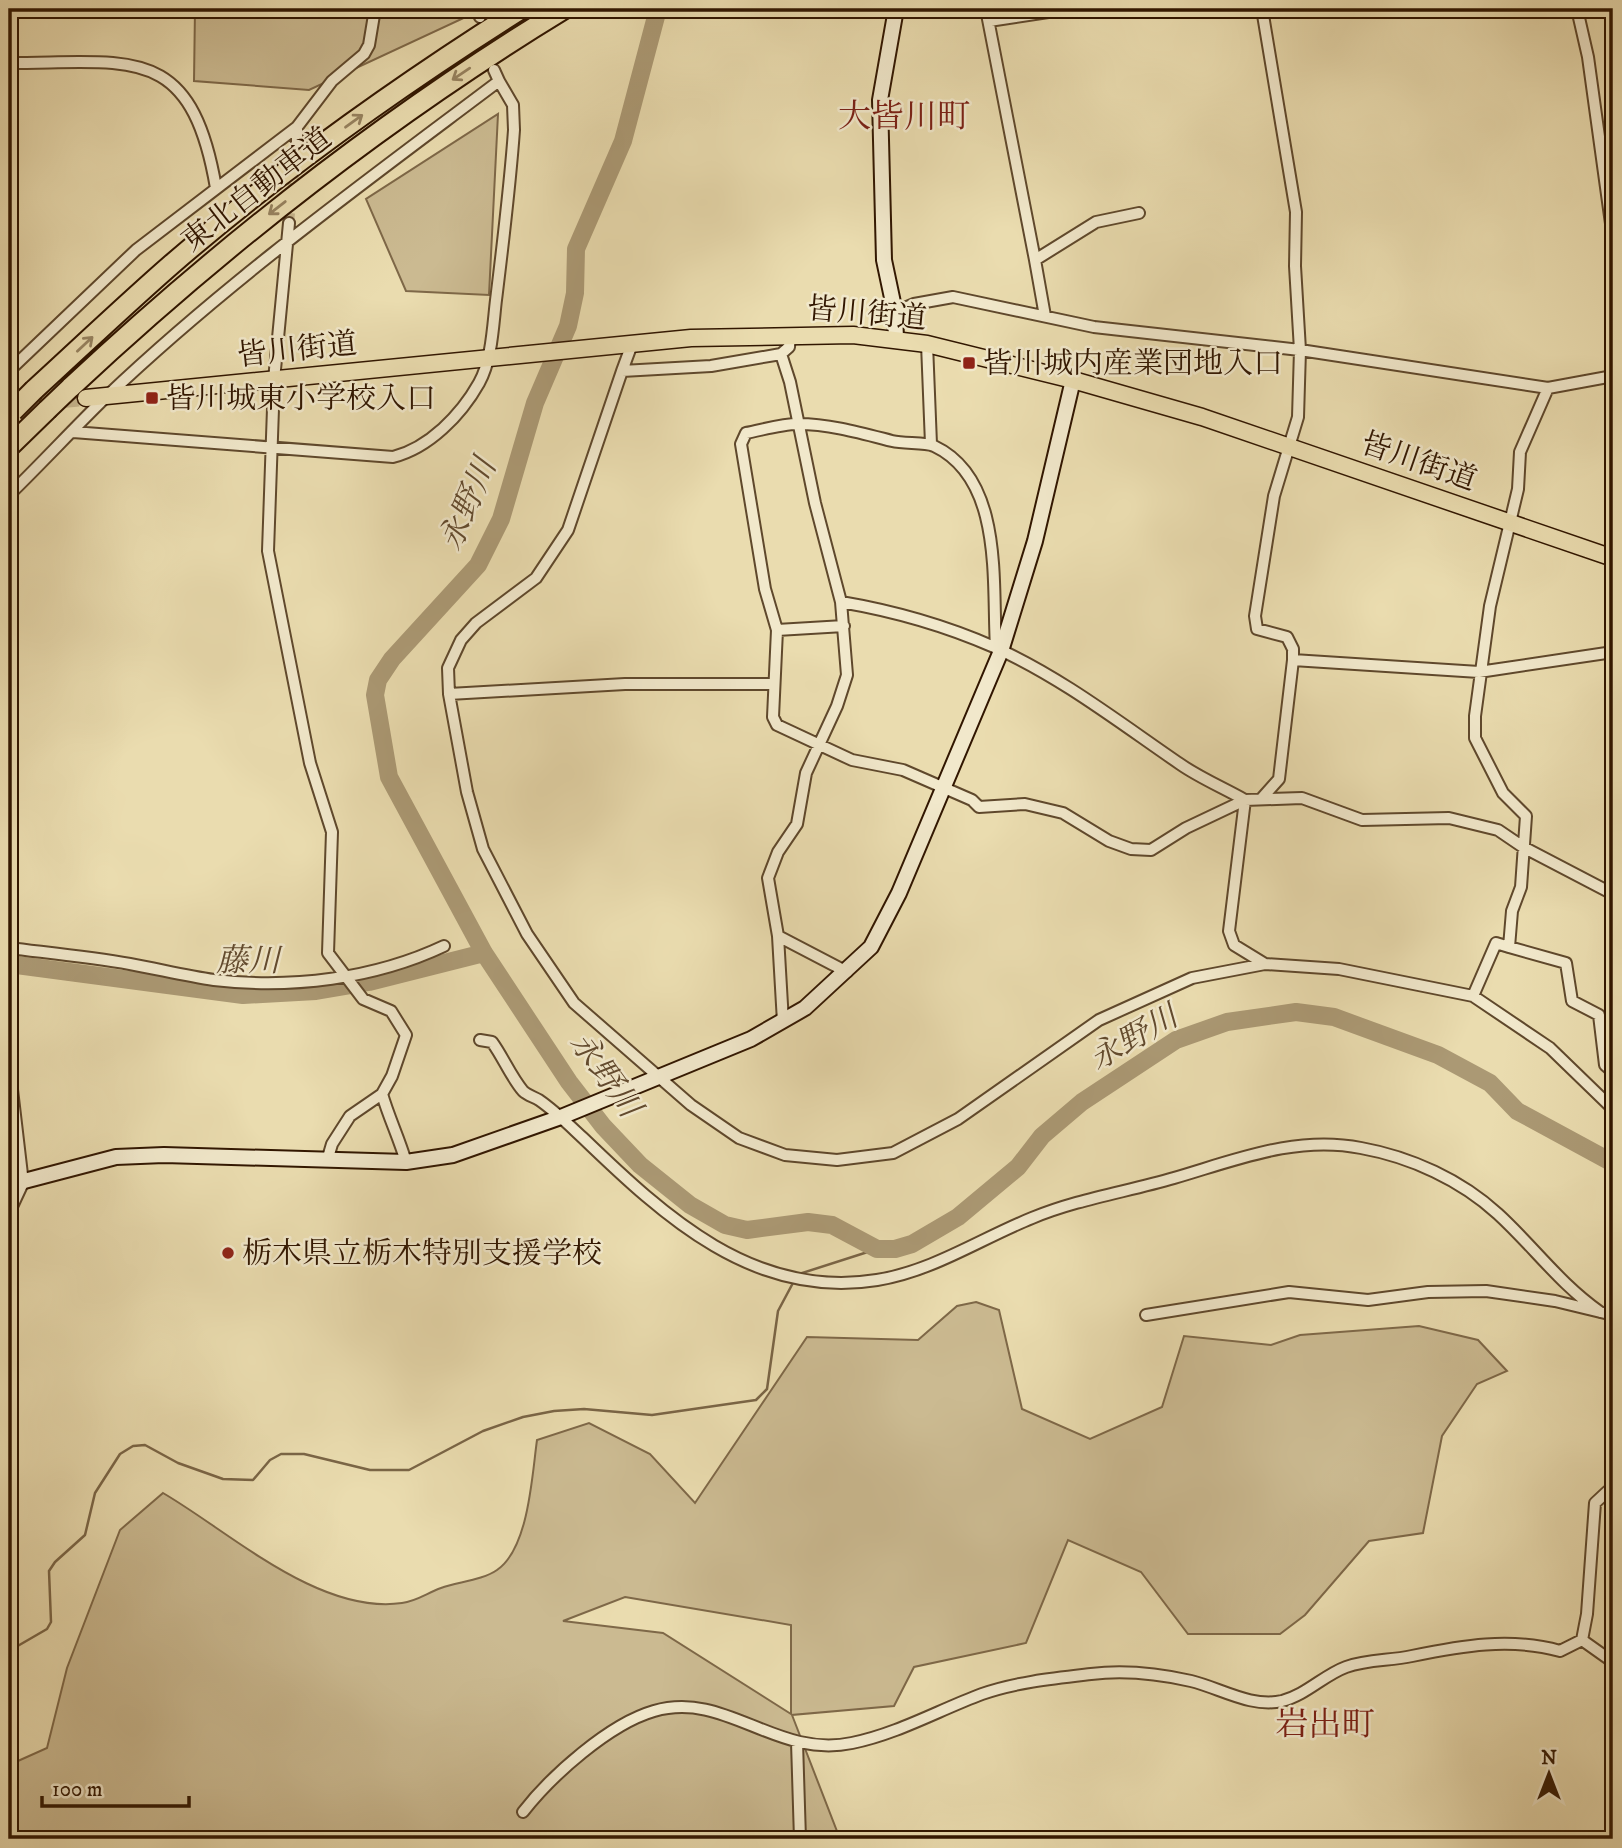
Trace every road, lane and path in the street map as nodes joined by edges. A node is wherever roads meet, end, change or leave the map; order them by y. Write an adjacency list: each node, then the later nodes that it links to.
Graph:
1 (375, 9): 13 (street)
2 (520, 9): 38 (highway, 東北自動車道, one-way to 2, bridge)
3 (564, 9): 36 (highway, 東北自動車道, one-way to 36)
4 (896, 9): 21 (street)
5 (986, 9): 9 (street)
6 (1068, 9): 9 (street)
7 (1262, 9): 27 (street)
8 (1577, 9): 18 (street)
9 (989, 21): 20 (street)
10 (9, 63): 15 (street)
11 (494, 70): 12 (street)
12 (499, 82): 19 (street); 29 (street)
13 (297, 127): 14 (street); 15 (street)
14 (297, 143)
15 (216, 188): 31 (street)
16 (1139, 214): 20 (street)
17 (289, 223): 19 (street)
18 (1613, 238)
19 (287, 242): 33 (street); 37 (street)
20 (1035, 260): 22 (street)
21 (895, 312): 22 (street); 24 (street)
22 (1045, 316): 27 (street)
23 (790, 334): 24 (main road, 皆川街道); 26 (main road, 皆川街道); 28 (street)
24 (895, 339): 25 (main road, 皆川街道)
25 (927, 344): 34 (main road, 皆川街道); 41 (street)
26 (628, 345): 29 (main road, 皆川街道); 30 (street)
27 (1300, 351): 35 (street); 42 (street)
28 (780, 354): 30 (street); 39 (street)
29 (489, 358): 33 (main road, 皆川街道); 44 (street)
30 (622, 371): 56 (street)
31 (9, 372)
32 (1613, 376): 35 (street)
33 (274, 380): 37 (main road, 皆川街道); 44 (street)
34 (1073, 380): 42 (main road, 皆川街道); 51 (street)
35 (1548, 388): 46 (street)
36 (78, 393): 37 (main road, 皆川街道); 43 (highway, 東北自動車道, bridge)
37 (106, 397): 40 (street)
38 (11, 413)
39 (797, 424): 41 (street); 48 (street); 50 (street)
40 (73, 432): 44 (street); 45 (street)
41 (930, 444): 51 (street)
42 (1290, 446): 46 (main road, 皆川街道); 53 (street)
43 (9, 447)
44 (271, 447): 69 (street)
45 (9, 495)
46 (1509, 522): 47 (main road, 皆川街道); 54 (street)
47 (1613, 558)
48 (841, 602): 49 (street); 51 (street)
49 (844, 626): 50 (street); 57 (street)
50 (777, 630): 55 (street)
51 (998, 649): 58 (street); 60 (street)
52 (1613, 652): 54 (street)
53 (1293, 660): 54 (street); 59 (street)
54 (1479, 673): 61 (street)
55 (774, 684): 56 (street); 57 (street)
56 (449, 694): 75 (street)
57 (818, 744): 58 (street); 63 (street)
58 (943, 789): 60 (street); 68 (street)
59 (1262, 798): 60 (street); 61 (street)
60 (1245, 800): 67 (street)
61 (1523, 847): 62 (street); 65 (street)
62 (1613, 894)
63 (778, 936): 68 (street); 71 (street)
64 (444, 946): 69 (street)
65 (1509, 947): 70 (street); 74 (street)
66 (9, 948): 69 (street)
67 (1265, 964): 70 (street); 75 (street)
68 (847, 972): 71 (street)
69 (341, 975): 76 (street)
70 (1473, 996): 77 (street)
71 (783, 1023): 75 (street)
72 (480, 1040): 78 (street)
73 (9, 1064): 81 (street)
74 (1613, 1072)
75 (656, 1079): 78 (street)
76 (382, 1094): 79 (street); 80 (street)
77 (1613, 1109)
78 (564, 1116): 80 (street); 83 (street)
79 (327, 1161): 80 (street); 81 (street)
80 (406, 1162)
81 (16, 1184): 82 (street)
82 (9, 1213)
83 (1600, 1312): 84 (street); 85 (street)
84 (1146, 1315)
85 (1613, 1315)
86 (1613, 1479): 87 (street)
87 (1582, 1640): 88 (street); 89 (street)
88 (1613, 1662)
89 (797, 1742): 90 (street); 91 (street)
90 (523, 1812)
91 (800, 1839)

